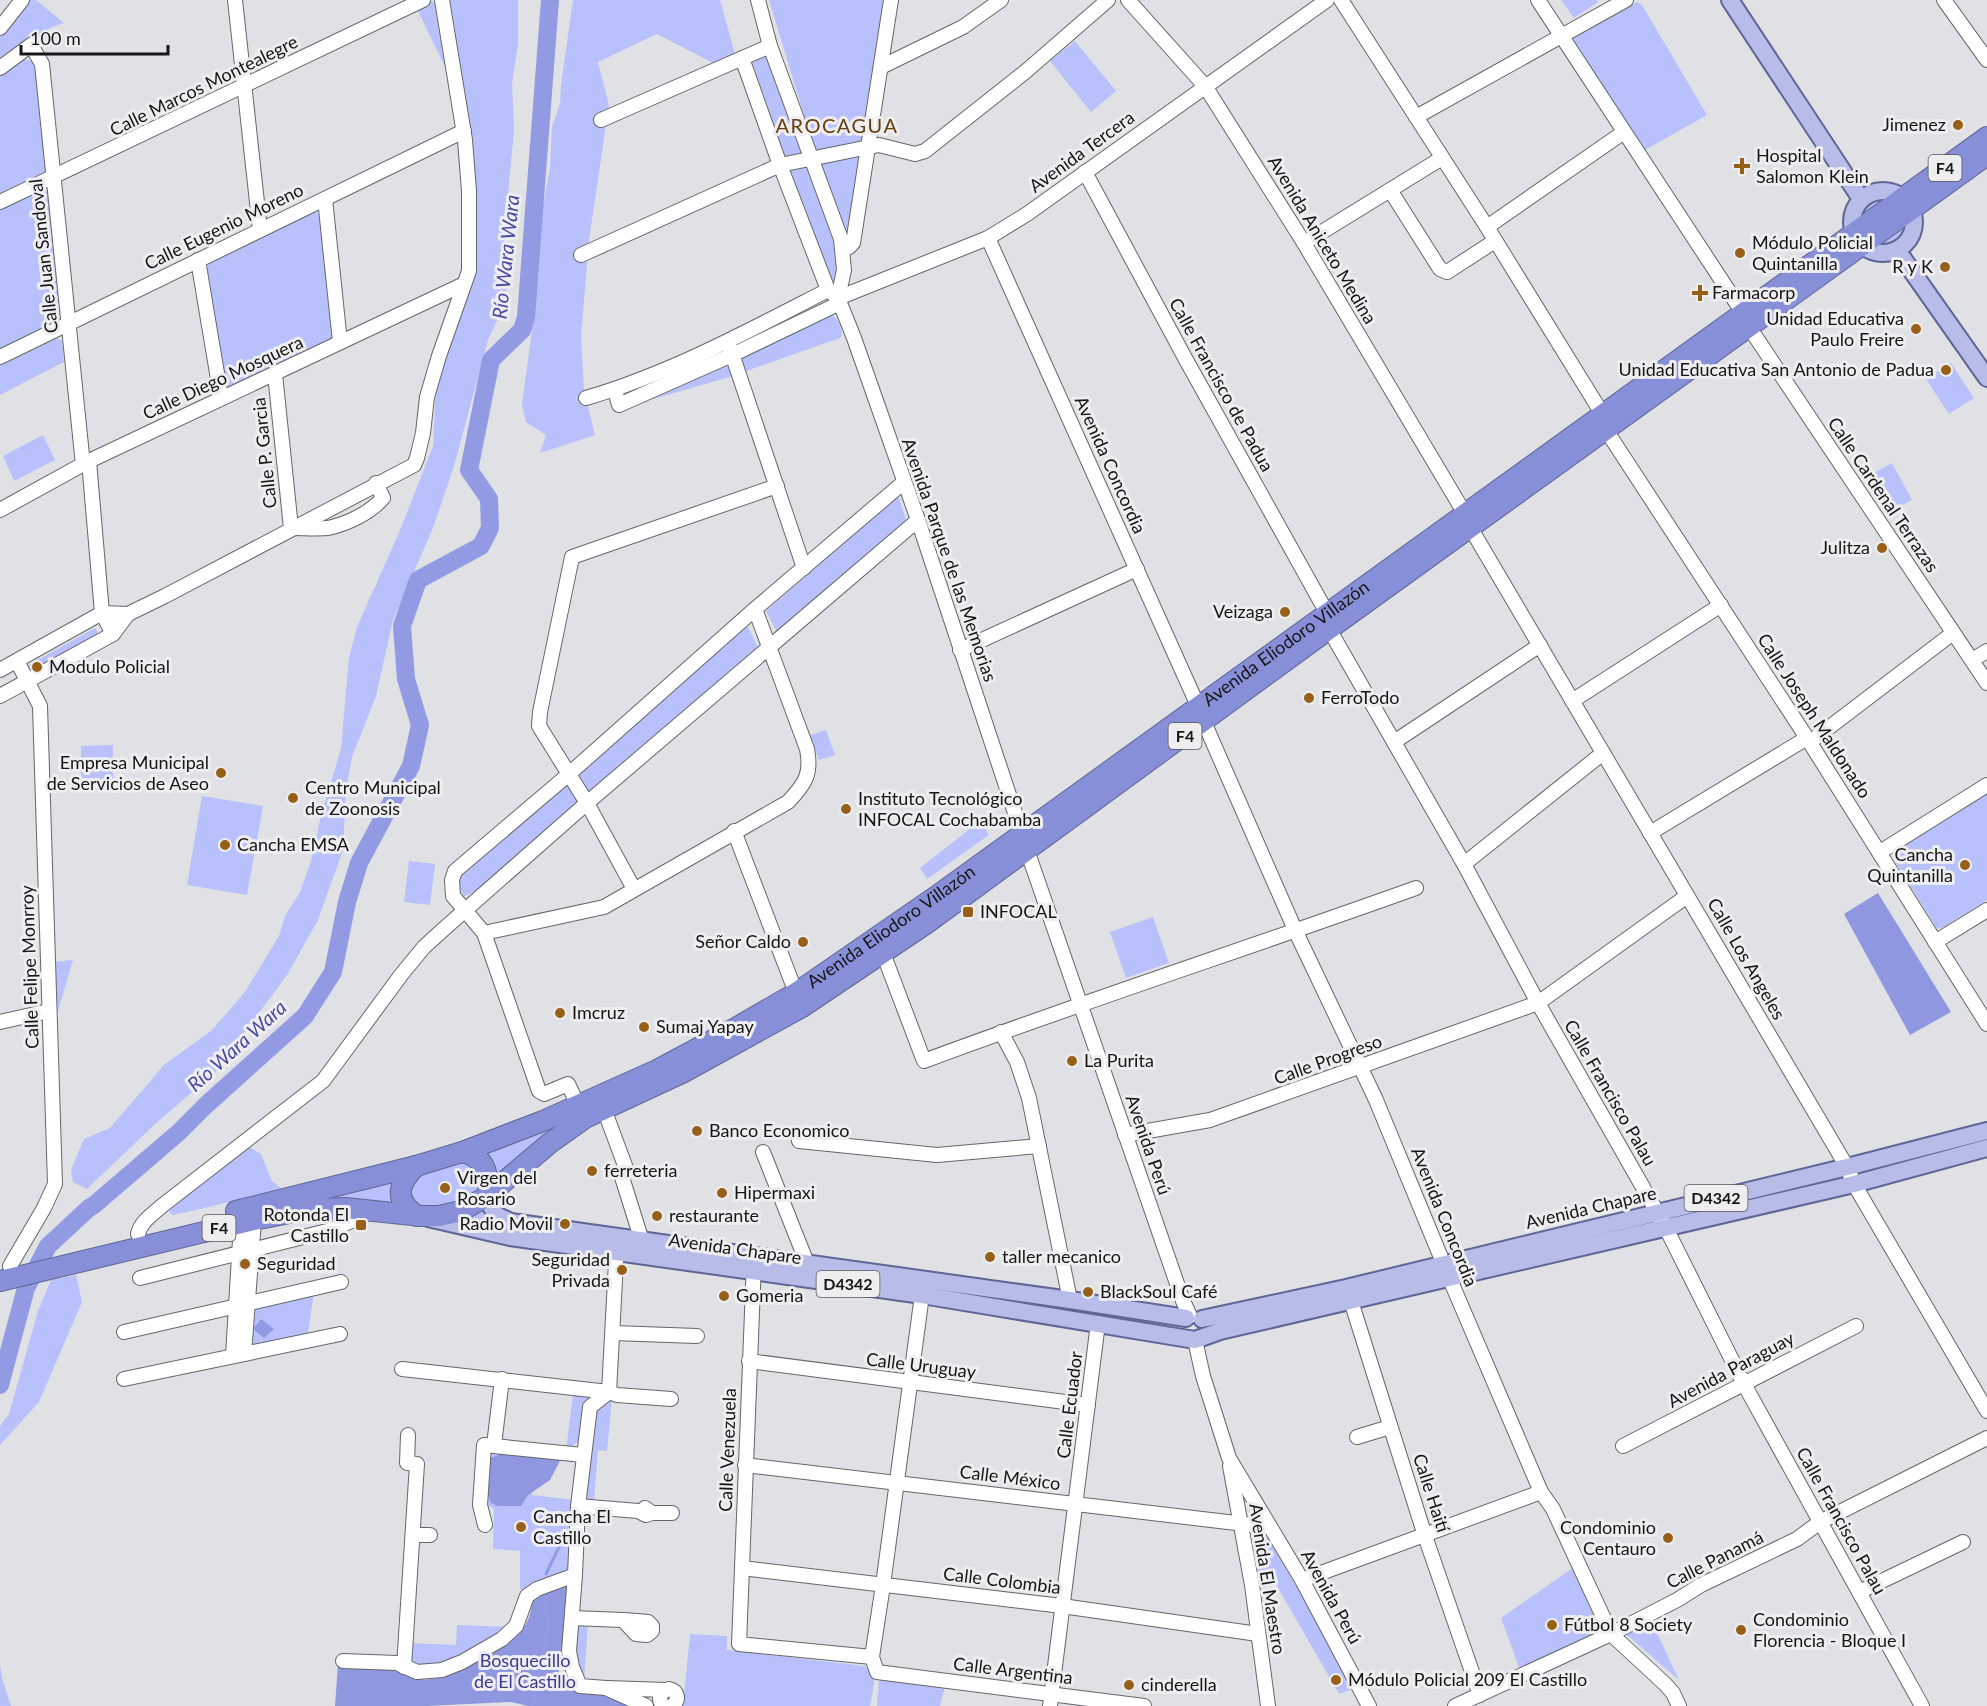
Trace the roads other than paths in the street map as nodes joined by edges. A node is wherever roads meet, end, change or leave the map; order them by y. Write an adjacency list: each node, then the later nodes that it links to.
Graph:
1 (22, 0): 19 (street)
2 (235, 0): 26 (street)
3 (423, 0): 26 (street, Calle Marcos Montealegre)
4 (442, 0): 31 (street)
5 (758, 0): 21 (street)
6 (891, 0): 24 (street)
7 (1001, 0): 24 (street)
8 (1108, 0): 34 (street)
9 (1128, 0): 27 (street, Avenida Aniceto Medina)
10 (1301, 0): 18 (street)
11 (1327, 0): 18 (street, Avenida Tercera)
12 (1341, 0): 29 (street, Calle Joseph Maldonado)
13 (1538, 0): 20 (street, Calle Cardenal Terrazas)
14 (1626, 0): 20 (street)
15 (1730, 0): 28 (main road)
16 (1743, 0): 28 (main road)
17 (1944, 0): 23 (street)
18 (1311, 11): 27 (street, Avenida Tercera)
19 (0, 28)
20 (1562, 36): 29 (street); 32 (street, Calle Cardenal Terrazas)
21 (770, 46): 22 (street); 37 (street)
22 (742, 58): 30 (street); 38 (street, Avenida Parque de las Memorias)
23 (1987, 60)
24 (881, 67): 34 (street)
25 (0, 68): 40 (street, Calle Juan Sandoval)
26 (244, 86): 40 (street, Calle Marcos Montealegre); 47 (street)
27 (1205, 86): 39 (street, Avenida Tercera); 51 (street, Avenida Aniceto Medina)
28 (1812, 113): 42 (main road)
29 (1416, 117): 36 (street, Calle Joseph Maldonado)
30 (601, 120)
31 (464, 131): 43 (street, Calle Eugenio Moreno); 56 (street)
32 (1624, 132): 46 (street); 58 (street, Calle Cardenal Terrazas)
33 (1987, 137): 45 (highway, Avenida Eliodoro Villazón / F4)
34 (867, 147): 37 (street); 53 (street)
35 (1987, 155): 45 (highway, Avenida Eliodoro Villazón / F4)
36 (1442, 158): 41 (street); 46 (street, Calle Joseph Maldonado)
37 (811, 159): 38 (street); 53 (street)
38 (780, 165): 54 (street); 57 (street, Avenida Parque de las Memorias)
39 (1085, 172): 48 (street, Avenida Tercera); 85 (street, Calle Francisco de Padua)
40 (54, 178): 44 (street, Calle Marcos Montealegre); 59 (street, Calle Juan Sandoval)
41 (1390, 190): 50 (street); 51 (street)
42 (1866, 196): 45 (main road); 49 (main road)
43 (325, 199): 47 (street, Calle Eugenio Moreno); 61 (street)
44 (0, 202)
45 (1908, 204): 49 (highway, Avenida Eliodoro Villazón / F4); 52 (main road)
46 (1487, 227): 50 (street, Calle Joseph Maldonado)
47 (260, 230): 55 (street, Calle Eugenio Moreno)
48 (988, 238): 57 (street, Avenida Tercera); 80 (street, Avenida Concordia)
49 (1857, 240): 52 (main road); 58 (highway, Avenida Eliodoro Villazón / F4)
50 (1496, 242): 70 (street, Calle Joseph Maldonado)
51 (1305, 243): 77 (street, Avenida Aniceto Medina)
52 (1901, 247): 64 (main road); 66 (main road)
53 (843, 249): 57 (street)
54 (581, 255)
55 (198, 260): 59 (street, Calle Eugenio Moreno); 68 (street)
56 (464, 284): 61 (street, Calle Diego Mosquera); 73 (street)
57 (836, 297): 60 (street, Avenida Tercera); 62 (street, Avenida Tercera); 72 (street, Avenida Parque de las Memorias)
58 (1746, 320): 70 (highway, Avenida Eliodoro Villazón / F4); 86 (street, Calle Cardenal Terrazas)
59 (70, 322): 63 (street, Calle Eugenio Moreno); 71 (street, Calle Juan Sandoval)
60 (728, 341): 62 (street); 67 (street, Avenida Tercera)
61 (340, 342): 65 (street, Calle Diego Mosquera)
62 (732, 355): 67 (street, Avenida Tercera); 74 (street)
63 (0, 357)
64 (1987, 358)
65 (275, 374): 68 (street, Calle Diego Mosquera); 78 (street, Calle P. Garcia)
66 (1987, 378)
67 (615, 390): 69 (street, Avenida Tercera)
68 (221, 398): 71 (street, Calle Diego Mosquera)
69 (586, 398)
70 (1604, 422): 77 (highway, Avenida Eliodoro Villazón / F4); 81 (street, Calle Joseph Maldonado)
71 (86, 463): 75 (street, Calle Diego Mosquera); 83 (street, Calle Juan Sandoval)
72 (904, 482): 76 (street, Avenida Parque de las Memorias); 79 (street)
73 (376, 483): 78 (street); 78 (street)
74 (777, 486): 79 (street); 103 (street)
75 (0, 510)
76 (918, 520): 88 (street); 90 (street, Avenida Parque de las Memorias)
77 (1467, 521): 85 (highway, Avenida Eliodoro Villazón / F4); 89 (street, Calle Los Angeles)
78 (291, 528): 84 (street)
79 (804, 568): 82 (street)
80 (1137, 570): 90 (street); 99 (street, Avenida Concordia)
81 (1721, 605): 98 (street); 100 (street, Calle Joseph Maldonado)
82 (755, 609): 88 (street); 103 (street)
83 (102, 614): 84 (street); 87 (street, Calle Juan Sandoval); 93 (street)
84 (128, 614): 87 (street)
85 (1328, 621): 99 (highway, Avenida Eliodoro Villazón / F4); 101 (street, Calle Francisco Palau)
86 (1953, 633): 92 (street, Calle Cardenal Terrazas); 100 (street)
87 (113, 634): 95 (street)
88 (770, 645): 105 (street); 106 (street)
89 (1540, 645): 98 (street, Calle Los Angeles); 101 (street)
90 (960, 650): 108 (street, Avenida Parque de las Memorias)
91 (1987, 651): 92 (street)
92 (1972, 660): 96 (street, Calle Cardenal Terrazas)
93 (17, 661): 94 (street); 95 (street, Calle Felipe Monrroy)
94 (0, 670)
95 (28, 681): 97 (street); 123 (street, Calle Felipe Monrroy)
96 (1987, 683)
97 (0, 696)
98 (1572, 701): 102 (street, Calle Los Angeles)
99 (1201, 714): 108 (highway, Avenida Eliodoro Villazón / F4); 116 (street, Avenida Concordia)
100 (1808, 740): 107 (street); 109 (street, Calle Joseph Maldonado)
101 (1394, 742): 110 (street, Calle Francisco Palau)
102 (1603, 753): 107 (street, Calle Los Angeles); 110 (street)
103 (569, 774): 105 (street); 115 (street)
104 (1987, 785): 109 (street)
105 (587, 803): 112 (street); 115 (street)
106 (734, 831): 112 (street); 120 (street)
107 (1650, 833): 113 (street, Calle Los Angeles)
108 (1024, 842): 119 (highway, Avenida Eliodoro Villazón / F4); 120 (highway, Avenida Eliodoro Villazón / F4); 121 (street, Avenida Perú)
109 (1880, 852): 118 (street, Calle Joseph Maldonado)
110 (1464, 864): 122 (street, Calle Francisco Palau)
111 (1416, 888): 116 (street)
112 (634, 889): 117 (street)
113 (1687, 896): 122 (street, Calle Progreso); 138 (street, Calle Los Angeles)
114 (1987, 910): 118 (street)
115 (464, 911): 117 (street); 146 (street)
116 (1296, 932): 121 (street); 127 (street, Avenida Concordia)
117 (483, 933): 128 (street)
118 (1935, 942): 125 (street, Calle Joseph Maldonado)
119 (883, 953): 126 (street); 129 (highway, Avenida Eliodoro Villazón / F4)
120 (796, 993): 128 (highway, Avenida Eliodoro Villazón / F4)
121 (1081, 1003): 126 (street); 131 (street, Avenida Perú)
122 (1538, 1003): 127 (street, Calle Progreso); 143 (street, Calle Francisco Palau)
123 (49, 1011): 124 (street); 155 (street, Calle Felipe Monrroy)
124 (0, 1022)
125 (1987, 1024)
126 (1001, 1032): 133 (street)
127 (1361, 1067): 131 (street, Calle Progreso); 154 (street, Avenida Concordia)
128 (578, 1105): 135 (highway, Avenida Eliodoro Villazón / F4)
129 (604, 1109): 140 (highway, Avenida Eliodoro Villazón / F4); 147 (street)
130 (1987, 1131): 138 (main road, Avenida Chapare / D4342)
131 (1125, 1135): 164 (street, Avenida Perú)
132 (799, 1141): 133 (street)
133 (1038, 1146): 159 (street)
134 (1987, 1148): 139 (main road, Avenida Chapare / D4342)
135 (462, 1152): 137 (highway, F4); 140 (highway)
136 (763, 1152): 153 (street)
137 (416, 1166): 142 (highway); 146 (highway, F4)
138 (1847, 1167): 139 (street, Calle Los Angeles); 143 (main road, Avenida Chapare / D4342)
139 (1854, 1184): 143 (main road, Avenida Chapare / D4342); 179 (street, Calle Los Angeles)
140 (488, 1196): 142 (highway, F4); 145 (main road)
141 (373, 1211): 142 (highway, F4); 144 (highway, F4); 149 (street)
142 (419, 1216): 145 (main road, Avenida Chapare / D4342)
143 (1661, 1219): 154 (main road, Avenida Chapare / D4342); 175 (street, Calle Francisco Palau)
144 (248, 1222): 149 (street); 150 (street); 151 (highway, F4)
145 (510, 1230): 148 (main road, Avenida Chapare / D4342)
146 (138, 1234): 151 (highway, F4)
147 (642, 1241): 148 (main road, Avenida Chapare / D4342); 152 (main road, Avenida Chapare / D4342)
148 (617, 1245): 152 (main road, Avenida Chapare / D4342); 166 (street)
149 (253, 1250): 150 (street); 161 (street)
150 (238, 1253): 156 (street); 161 (street)
151 (64, 1259): 155 (highway, F4)
152 (754, 1263): 153 (main road, Avenida Chapare / D4342); 158 (main road, Avenida Chapare / D4342); 170 (street, Calle Venezuela)
153 (807, 1263): 159 (main road, Avenida Chapare / D4342)
154 (1446, 1270): 160 (main road, Avenida Chapare / D4342); 164 (main road, Avenida Chapare / D4342); 190 (street, Avenida Concordia)
155 (7, 1271)
156 (140, 1278)
157 (341, 1282): 161 (street)
158 (922, 1295): 162 (main road, Avenida Chapare / D4342); 174 (street)
159 (1070, 1300): 164 (main road, Avenida Chapare / D4342)
160 (1351, 1301): 164 (main road, Avenida Chapare / D4342); 180 (street, Calle Haití)
161 (242, 1305): 165 (street); 169 (street)
162 (1098, 1323): 164 (main road, Avenida Chapare / D4342); 178 (street, Calle Ecuador)
163 (1856, 1326): 175 (street, Avenida Paraguay)
164 (1194, 1328): 187 (street, Avenida Perú)
165 (124, 1332)
166 (613, 1333): 168 (street); 176 (street)
167 (340, 1334): 169 (street)
168 (697, 1336)
169 (238, 1355): 172 (street)
170 (749, 1361): 174 (street, Calle Uruguay); 188 (street, Calle Venezuela)
171 (402, 1369): 173 (street)
172 (124, 1379)
173 (501, 1379): 176 (street); 184 (street)
174 (911, 1383): 178 (street, Calle Uruguay); 189 (street)
175 (1744, 1384): 185 (street, Avenida Paraguay); 194 (street, Calle Francisco Palau)
176 (609, 1392): 177 (street); 186 (street)
177 (671, 1399)
178 (1088, 1405): 191 (street, Calle Ecuador)
179 (1987, 1411)
180 (1390, 1427): 182 (street); 200 (street, Calle Haití)
181 (408, 1435): 198 (street)
182 (1357, 1437)
183 (1987, 1438): 194 (street, Calle Panamá)
184 (494, 1445): 186 (street); 196 (street)
185 (1623, 1446)
186 (583, 1455): 192 (street)
187 (1229, 1458): 195 (street, Avenida El Maestro); 197 (street, Avenida Perú)
188 (745, 1465): 189 (street, Calle México); 202 (street, Calle Venezuela)
189 (897, 1482): 191 (street, Calle México); 205 (street)
190 (1541, 1492): 200 (street); 211 (street, Avenida Concordia)
191 (1075, 1505): 195 (street, Calle México); 207 (street, Calle Ecuador)
192 (578, 1506): 193 (street); 203 (street)
193 (672, 1513)
194 (1820, 1522): 206 (street, Calle Francisco Palau); 211 (street, Calle Panamá)
195 (1240, 1524): 197 (street, Calle México); 210 (street, Avenida El Maestro)
196 (485, 1525)
197 (1270, 1527): 204 (street, Avenida Perú)
198 (412, 1535): 199 (street); 214 (street)
199 (430, 1535)
200 (1425, 1536): 204 (street); 217 (street, Calle Haití)
201 (1963, 1542): 206 (street)
202 (742, 1568): 205 (street, Calle Colombia); 212 (street, Calle Venezuela)
203 (575, 1575): 208 (street); 214 (street)
204 (1302, 1580): 224 (street, Avenida Perú)
205 (884, 1585): 207 (street, Calle Colombia); 212 (street)
206 (1859, 1592): 227 (street, Calle Francisco Palau)
207 (1062, 1606): 210 (street, Calle Colombia); 218 (street, Calle Ecuador)
208 (572, 1618): 209 (street); 215 (street)
209 (631, 1624)
210 (1258, 1634): 223 (street, Avenida El Maestro)
211 (1611, 1634): 217 (street, Calle Panamá); 226 (street, Avenida Concordia)
212 (872, 1657): 218 (street, Calle Argentina)
213 (343, 1661): 214 (street)
214 (404, 1667)
215 (606, 1688): 216 (street); 219 (street)
216 (666, 1690): 220 (street); 221 (street)
217 (1480, 1695): 225 (street, Calle Panamá)
218 (1050, 1700): 222 (street, Calle Argentina)
219 (646, 1706)
220 (664, 1706)
221 (672, 1706)
222 (1144, 1706)
223 (1268, 1706)
224 (1369, 1706)
225 (1455, 1706)
226 (1679, 1706)
227 (1922, 1706)

